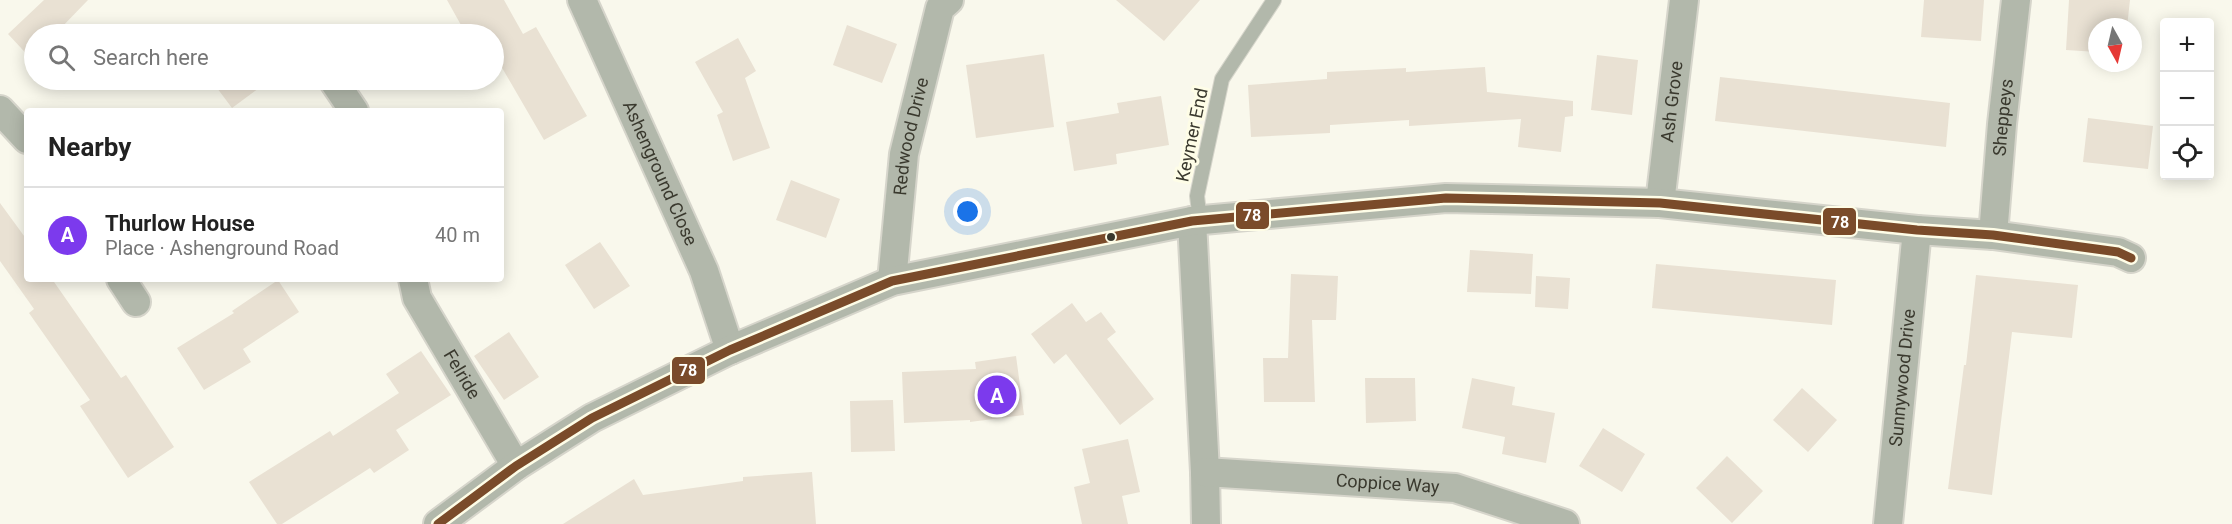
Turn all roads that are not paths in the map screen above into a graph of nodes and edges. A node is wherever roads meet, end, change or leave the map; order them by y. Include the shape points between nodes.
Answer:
1 (582, 0) edge
2 (949, 0) edge
3 (1274, 0) edge
4 (1684, 0) edge
5 (2016, 0) edge
6 (340, 90) edge
7 (352, 108) edge
8 (0, 110) edge
9 (24, 136) edge
10 (1660, 202) junction
11 (1196, 221) junction
12 (1917, 230) junction
13 (1993, 235) junction
14 (2131, 258) dead end
15 (892, 281) junction
16 (414, 282) edge
17 (730, 350) junction
18 (516, 466) junction
19 (1205, 472) junction
20 (438, 524) edge
21 (1206, 524) edge
22 (1565, 524) edge
23 (1888, 524) edge

1 - 17 street, Ashenground Close via 704,271
2 - 15 street, Redwood Drive via 940,8 904,154
3 - 11 lane, Keymer End via 1222,80 1197,196
4 - 10 street, Ash Grove
5 - 13 street, Sheppeys
6 - 7 street
8 - 9 street
10 - 11 street via 1446,198
10 - 12 street
11 - 15 street
11 - 19 street
12 - 13 street
12 - 23 street, Sunnywood Drive
13 - 14 street via 2118,252
15 - 17 street
16 - 18 street, Felride via 417,298
17 - 18 street via 592,418
18 - 20 street
19 - 21 street
19 - 22 street, Coppice Way via 1455,488

